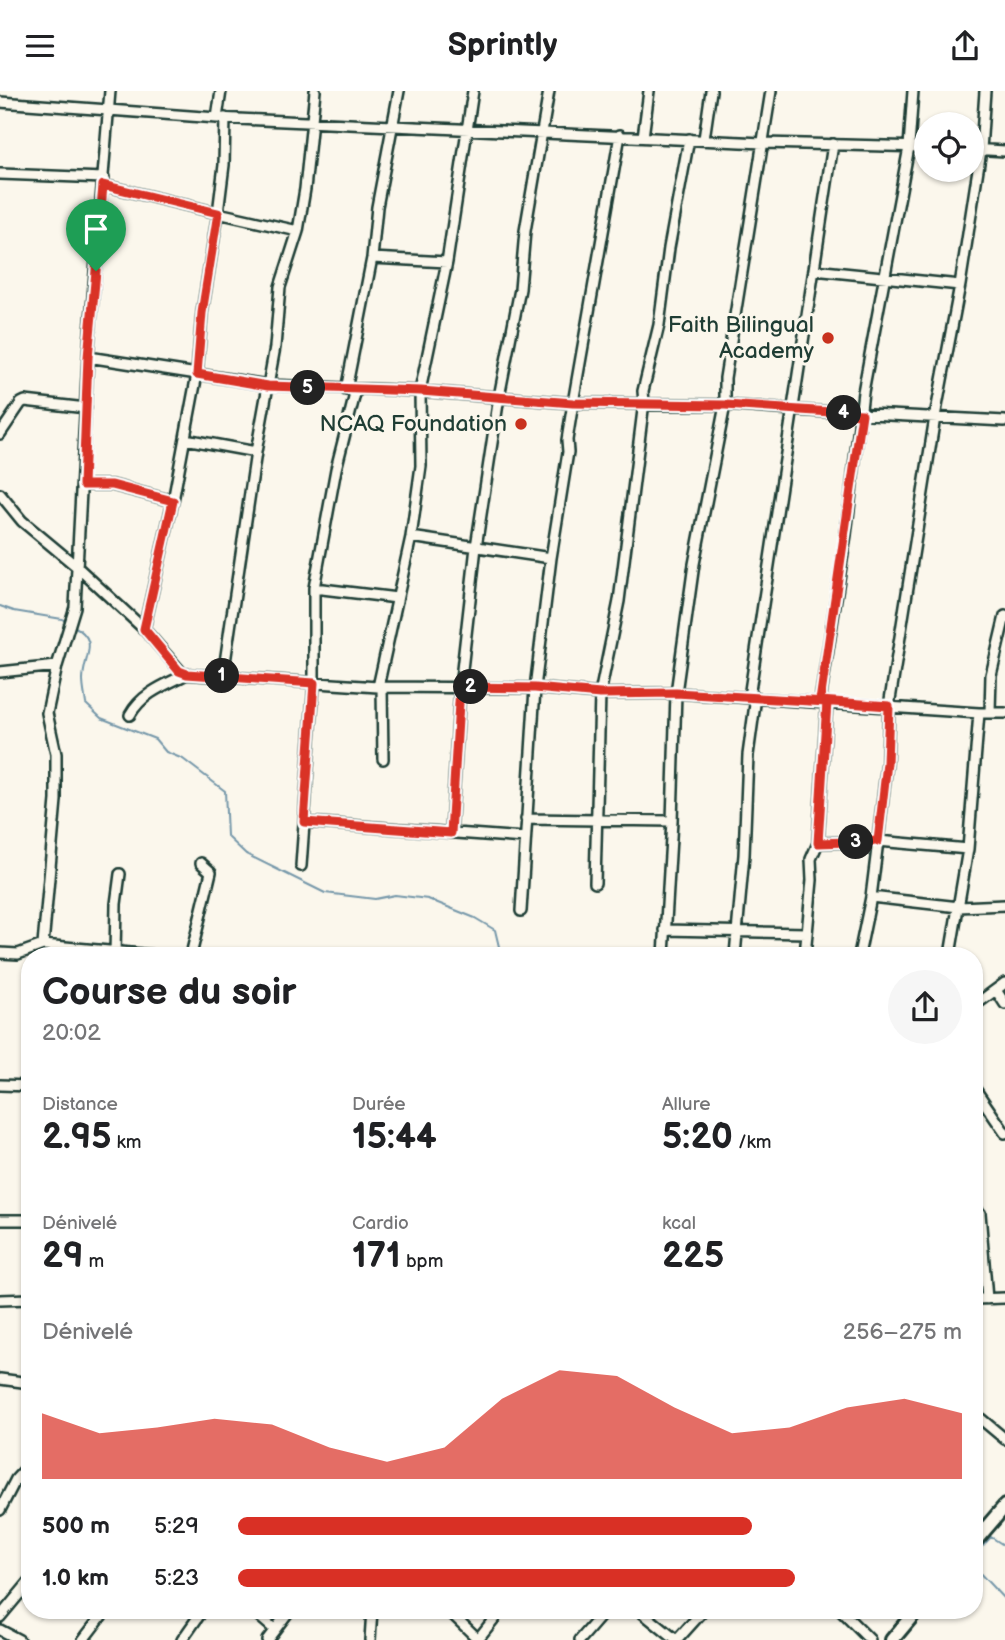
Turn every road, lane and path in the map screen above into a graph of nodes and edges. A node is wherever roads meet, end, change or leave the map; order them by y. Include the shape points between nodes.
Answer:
1 (110, 91) edge
2 (221, 91) edge
3 (315, 91) edge
4 (399, 91) edge
5 (472, 91) edge
6 (549, 91) edge
7 (649, 91) edge
8 (711, 91) edge
9 (771, 91) edge
10 (913, 91) edge
11 (985, 91) edge
12 (0, 102) edge
13 (108, 112) junction
14 (982, 112) edge
15 (221, 118) junction
16 (312, 122) junction
17 (393, 125) junction
18 (467, 128) junction
19 (541, 133) junction
20 (620, 135) junction
21 (643, 137) junction
22 (690, 139) junction
23 (704, 139) junction
24 (763, 143) junction
25 (832, 144) junction
26 (909, 146) junction
27 (914, 146) edge
28 (984, 150) edge
29 (1005, 151) edge
30 (0, 174) edge
31 (103, 181) junction
32 (972, 182) edge
33 (218, 213) junction
34 (298, 231) junction
35 (372, 258) junction
36 (447, 262) junction
37 (814, 269) junction
38 (884, 277) junction
39 (960, 285) junction
40 (88, 357) junction
41 (197, 374) junction
42 (268, 386) junction
43 (346, 390) junction
44 (356, 390) junction
45 (421, 391) junction
46 (499, 397) junction
47 (644, 402) junction
48 (573, 403) junction
49 (725, 405) junction
50 (86, 408) junction
51 (793, 410) junction
52 (862, 414) junction
53 (935, 417) junction
54 (1005, 421) edge
55 (0, 434) edge
56 (185, 439) junction
57 (256, 452) junction
58 (83, 485) junction
59 (0, 494) edge
60 (173, 501) junction
61 (411, 537) junction
62 (476, 547) junction
63 (551, 558) junction
64 (76, 566) junction
65 (314, 589) junction
66 (397, 598) junction
67 (1005, 616) edge
68 (144, 629) junction
69 (57, 666) junction
70 (0, 671) edge
71 (187, 674) junction
72 (223, 676) junction
73 (314, 683) junction
74 (380, 687) junction
75 (460, 687) junction
76 (535, 688) junction
77 (676, 693) junction
78 (600, 694) junction
79 (752, 697) junction
80 (823, 702) junction
81 (889, 706) junction
82 (990, 712) junction
83 (979, 713) junction
84 (1005, 713) edge
85 (130, 715) dead end
86 (383, 759) dead end
87 (526, 819) junction
88 (596, 821) junction
89 (672, 821) junction
90 (304, 822) junction
91 (451, 833) junction
92 (525, 838) junction
93 (878, 841) junction
94 (818, 843) junction
95 (968, 849) junction
96 (201, 863) dead end
97 (301, 866) dead end
98 (120, 874) dead end
99 (595, 883) dead end
100 (871, 897) junction
101 (1005, 905) edge
102 (959, 907) junction
103 (521, 911) dead end
104 (665, 930) junction
105 (736, 931) junction
106 (807, 933) junction
107 (43, 945) junction
108 (37, 947) edge
109 (59, 947) edge
110 (116, 947) edge
111 (193, 947) edge
112 (664, 947) edge
113 (735, 947) edge
114 (806, 947) edge
115 (861, 947) edge
116 (952, 947) edge
117 (0, 953) edge
118 (21, 953) edge
119 (1005, 983) edge
120 (996, 990) junction
121 (983, 999) edge
122 (1005, 1004) edge
123 (0, 1085) edge
124 (21, 1086) edge
125 (983, 1101) edge
126 (1005, 1133) edge
127 (0, 1220) edge
128 (21, 1220) edge
129 (983, 1256) edge
130 (1005, 1298) edge
131 (21, 1299) edge
132 (983, 1299) edge
133 (987, 1299) junction
134 (0, 1300) edge
135 (0, 1379) edge
136 (21, 1382) edge
137 (983, 1421) edge
138 (1005, 1440) edge
139 (21, 1474) edge
140 (1005, 1506) edge
141 (0, 1510) edge
142 (983, 1532) edge
143 (21, 1592) edge
144 (0, 1618) edge
145 (99, 1619) edge
146 (197, 1619) edge
147 (262, 1619) edge
148 (282, 1619) edge
149 (457, 1619) edge
150 (495, 1619) edge
151 (598, 1619) edge
152 (650, 1619) edge
153 (696, 1619) edge
154 (849, 1619) edge
155 (910, 1619) edge
156 (274, 1629) junction
157 (0, 1630) edge
158 (370, 1635) edge
159 (478, 1639) edge
160 (19, 1640) edge
161 (83, 1640) edge
162 (182, 1640) edge
163 (267, 1640) edge
164 (363, 1640) edge
165 (580, 1640) edge
166 (677, 1640) edge
167 (870, 1640) edge
168 (892, 1640) edge

1 - 13 street
2 - 15 street
3 - 16 street
4 - 17 street
5 - 18 street
6 - 19 street
7 - 21 street
8 - 23 street
9 - 24 street
10 - 26 street
11 - 14 street
12 - 13 street
13 - 15 street
13 - 31 street
15 - 16 street
15 - 33 street via 224,165
16 - 17 street
16 - 34 street
17 - 18 street
17 - 35 street
18 - 19 street
18 - 36 street
19 - 20 street
19 - 46 street via 520,289
20 - 21 street
20 - 48 street
21 - 22 street
22 - 23 street
22 - 47 street
23 - 24 street
24 - 25 street
24 - 49 street via 725,378
25 - 26 street
25 - 37 street
26 - 27 street
26 - 38 street
28 - 29 street
30 - 31 street
31 - 33 street
31 - 40 street
32 - 39 street
33 - 34 street
33 - 41 street
34 - 42 street via 279,287
35 - 36 street
35 - 43 street
36 - 45 street
37 - 38 street
37 - 51 street
38 - 39 street
38 - 52 street
39 - 53 street
40 - 41 street
40 - 50 street
41 - 42 street
41 - 56 street
42 - 43 street
42 - 57 street
43 - 44 street
44 - 45 street
44 - 65 street
45 - 46 street
45 - 61 street via 421,466
46 - 48 street
46 - 62 street
47 - 48 street
47 - 49 street
47 - 78 street via 620,601
48 - 63 street
49 - 51 street
49 - 77 street via 694,565
50 - 55 street via 25,401
50 - 58 street
51 - 52 street
51 - 79 street
52 - 53 street
52 - 80 street
53 - 54 street
53 - 81 street
56 - 57 street
56 - 60 street
57 - 72 street
58 - 60 street via 112,485
58 - 64 street
59 - 64 street via 22,521
60 - 68 street
61 - 62 street
61 - 66 street
62 - 63 street
62 - 75 street
63 - 76 street
64 - 68 street
64 - 69 street via 74,614
65 - 66 street
65 - 73 street
66 - 74 street
67 - 82 street via 991,675
68 - 71 street via 179,671
69 - 70 street
69 - 107 street via 47,713 56,754 56,800
71 - 72 street
71 - 85 street via 145,696
72 - 73 street
73 - 74 street
73 - 90 street
74 - 75 street
74 - 86 street
75 - 76 street
75 - 91 street
76 - 78 street
76 - 87 street
77 - 78 street
77 - 79 street
77 - 89 street
78 - 88 street
79 - 80 street
79 - 105 street
80 - 81 street
80 - 94 street
81 - 83 street
81 - 93 street
82 - 83 street
82 - 84 street
83 - 95 street
87 - 88 street
87 - 92 street
88 - 89 street
88 - 99 street
89 - 104 street
90 - 91 street
90 - 97 street
91 - 92 street
92 - 103 street
93 - 94 street
93 - 95 street
93 - 100 street
94 - 106 street via 811,859
95 - 102 street
96 - 111 street via 211,871
98 - 110 street
100 - 102 street
100 - 115 street
101 - 102 street
102 - 116 street
104 - 105 street
104 - 112 street
105 - 106 street
105 - 113 street
106 - 114 street
107 - 108 street
107 - 109 street
117 - 118 street
119 - 120 street
120 - 121 street
120 - 122 street
123 - 124 street
125 - 126 street
127 - 128 street
129 - 133 street
130 - 133 street
131 - 134 street
132 - 133 street
135 - 136 street
137 - 138 street
139 - 141 street
140 - 142 highway
143 - 144 street
145 - 161 street
146 - 162 street
147 - 156 street
148 - 156 street
149 - 159 street
150 - 159 street
151 - 165 street
152 - 166 street
153 - 166 street
154 - 167 street
155 - 168 highway
156 - 163 street
157 - 160 street
158 - 164 street

